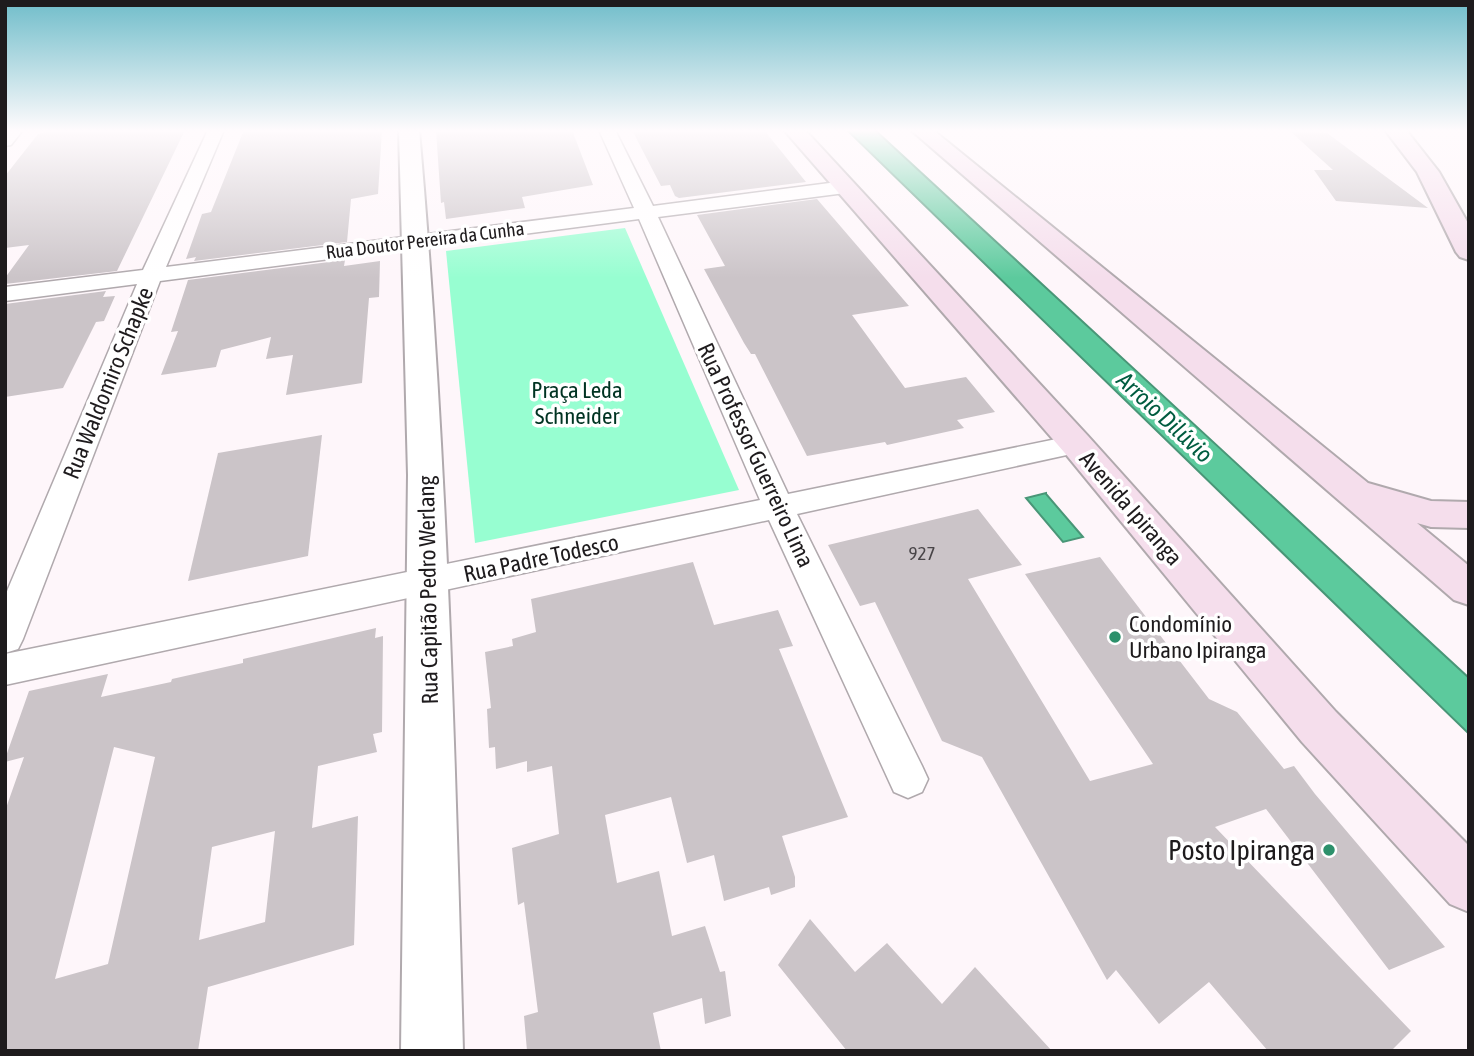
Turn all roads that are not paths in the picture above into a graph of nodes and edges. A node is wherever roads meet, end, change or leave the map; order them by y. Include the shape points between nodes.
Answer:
1 (194, 179) edge
2 (413, 179) edge
3 (630, 179) edge
4 (838, 179) edge
5 (979, 179) edge
6 (1432, 179) edge
7 (845, 187) junction
8 (646, 212) junction
9 (417, 242) junction
10 (1469, 252) edge
11 (152, 274) junction
12 (5, 294) edge
13 (1076, 443) junction
14 (1356, 492) junction
15 (778, 506) junction
16 (1469, 515) edge
17 (430, 582) junction
18 (1469, 589) edge
19 (5, 639) edge
20 (5, 670) edge
21 (908, 779) dead end
22 (1469, 885) edge
23 (432, 1051) edge

1 - 11 street, Rua Waldomiro Schapke
2 - 9 street, Rua Capitão Pedro Werlang
3 - 8 street, Rua Professor Guerreiro Lima
4 - 7 main road, Avenida Ipiranga
5 - 14 main road
6 - 10 main road
7 - 8 street, Rua Doutor Pereira da Cunha
7 - 13 main road, Avenida Ipiranga
8 - 9 street, Rua Doutor Pereira da Cunha
8 - 15 street, Rua Professor Guerreiro Lima
9 - 11 street, Rua Doutor Pereira da Cunha
9 - 17 street, Rua Capitão Pedro Werlang
11 - 12 street, Rua Doutor Pereira da Cunha
11 - 19 street, Rua Waldomiro Schapke
13 - 15 street, Rua Padre Todesco
13 - 22 main road, Avenida Ipiranga via 1319,727
14 - 16 main road via 1431,514
14 - 18 main road
15 - 17 street, Rua Padre Todesco
15 - 21 street, Rua Professor Guerreiro Lima
17 - 20 street, Rua Padre Todesco
17 - 23 street, Rua Capitão Pedro Werlang

